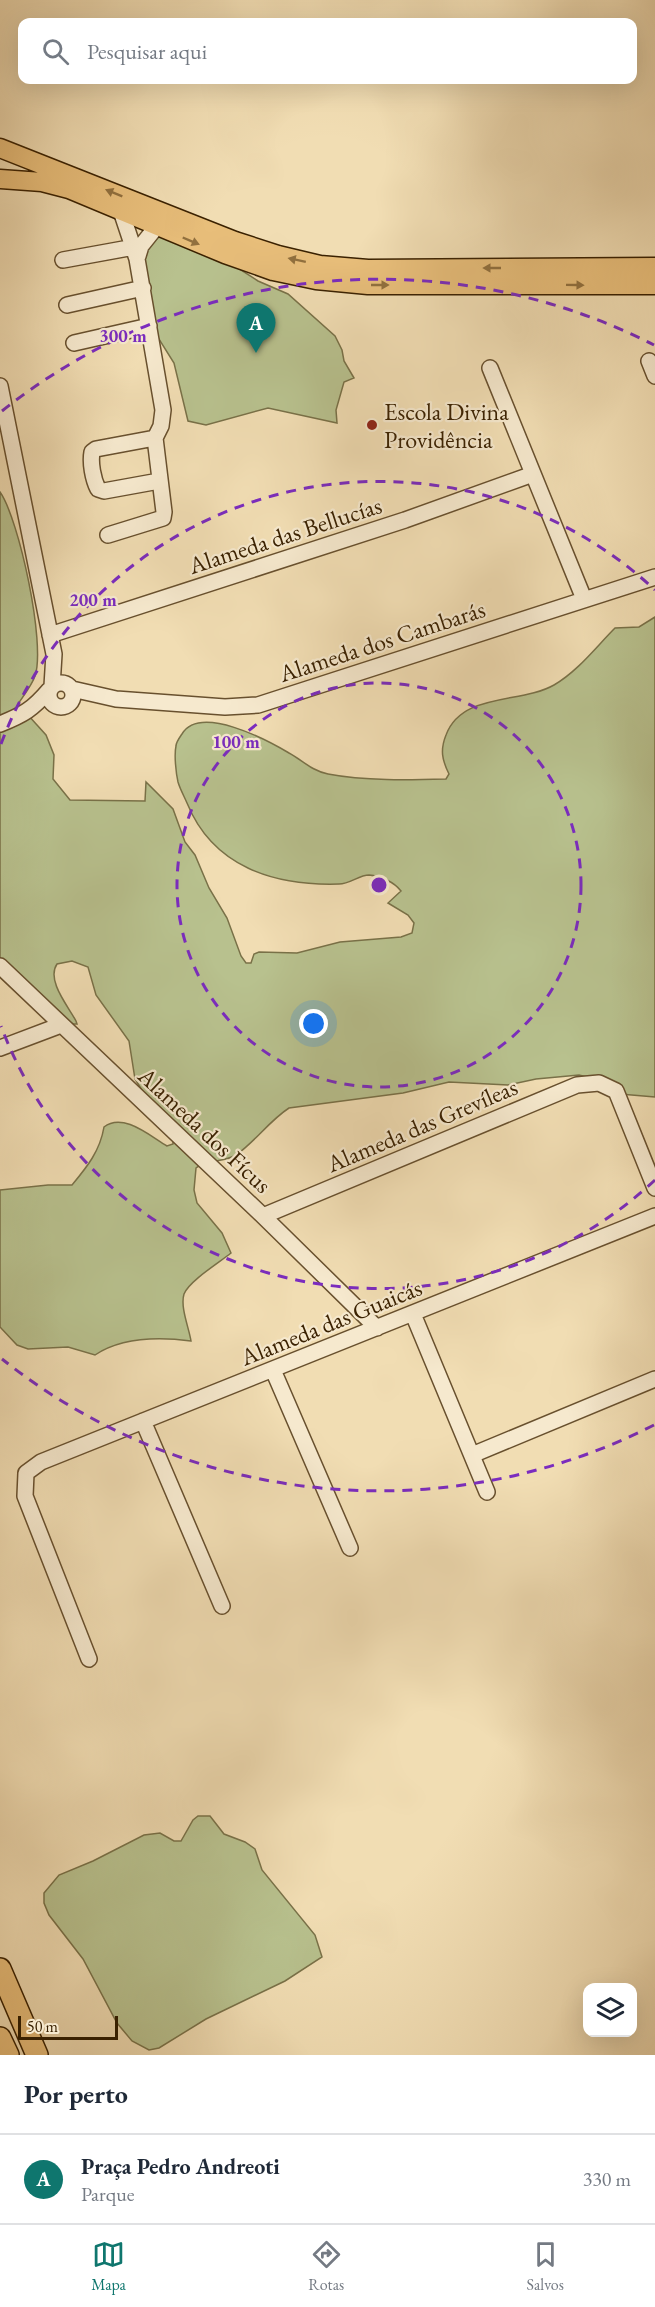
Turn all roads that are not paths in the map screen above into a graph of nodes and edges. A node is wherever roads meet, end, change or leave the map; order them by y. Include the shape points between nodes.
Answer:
1 (0, 148) edge
2 (0, 154) edge
3 (40, 164) junction
4 (9, 179) edge
5 (121, 211) junction
6 (157, 226) junction
7 (136, 251) junction
8 (63, 260) dead end
9 (655, 267) edge
10 (655, 285) edge
11 (143, 288) junction
12 (68, 305) dead end
13 (149, 326) junction
14 (74, 343) dead end
15 (649, 361) dead end
16 (490, 368) dead end
17 (655, 376) edge
18 (0, 386) edge
19 (155, 438) junction
20 (533, 474) junction
21 (159, 481) junction
22 (108, 534) dead end
23 (655, 576) edge
24 (584, 598) junction
25 (50, 635) junction
26 (54, 654) junction
27 (70, 687) junction
28 (51, 688) junction
29 (117, 699) junction
30 (62, 706) junction
31 (24, 714) junction
32 (0, 724) edge
33 (0, 966) edge
34 (61, 1025) junction
35 (0, 1048) edge
36 (655, 1188) edge
37 (263, 1215) junction
38 (655, 1216) edge
39 (413, 1314) junction
40 (377, 1328) junction
41 (273, 1370) junction
42 (655, 1379) edge
43 (143, 1422) junction
44 (472, 1455) junction
45 (488, 1492) dead end
46 (350, 1548) dead end
47 (222, 1605) dead end
48 (89, 1659) dead end
49 (0, 1969) edge
50 (0, 2038) edge
51 (8, 2055) edge
52 (37, 2055) edge

1 - 3 main road
2 - 3 main road
9 -> 3 main road via 320,265 235,242
4 - 5 main road via 69,189
5 - 6 main road
5 - 7 street
6 - 7 street
6 -> 10 main road via 263,268 316,280 368,285
7 - 8 street
7 - 11 street
11 - 12 street
11 - 13 street
13 - 14 street
13 - 19 street via 164,410
15 - 17 street
16 - 20 street
18 - 25 street
19 - 21 street
19 - 21 street via 96,449 91,458 98,489
20 - 24 street
20 - 25 street, Alameda das Bellucías
21 - 22 street via 163,518
23 - 24 street, Alameda dos Cambarás
24 - 29 street, Alameda dos Cambarás via 258,705 225,707
25 - 26 street
26 - 27 street
26 - 28 street
27 - 28 street via 61,682
27 - 29 street, Alameda dos Cambarás
27 - 30 street via 73,698
28 - 30 street via 50,700
28 - 31 street, Alameda dos Cambarás
29 - 30 street, Alameda dos Cambarás
30 - 31 street, Alameda dos Cambarás
31 - 32 street, Alameda dos Cambarás
33 - 34 street, Alameda dos Fícus
34 - 35 street
34 - 37 street, Alameda dos Fícus
36 - 37 street, Alameda das Grevíleas via 616,1091 599,1083 577,1085
37 - 40 street, Alameda dos Fícus
38 - 39 street, Alameda das Guaicás
39 - 40 street, Alameda das Guaicás
39 - 44 street
40 - 41 street, Alameda das Guaicás
41 - 43 street, Alameda das Guaicás
41 - 46 street
42 - 44 street
43 - 47 street
43 - 48 street, Alameda das Guaicás via 41,1462 26,1473 25,1496
44 - 45 street
49 - 52 highway
50 - 51 highway

